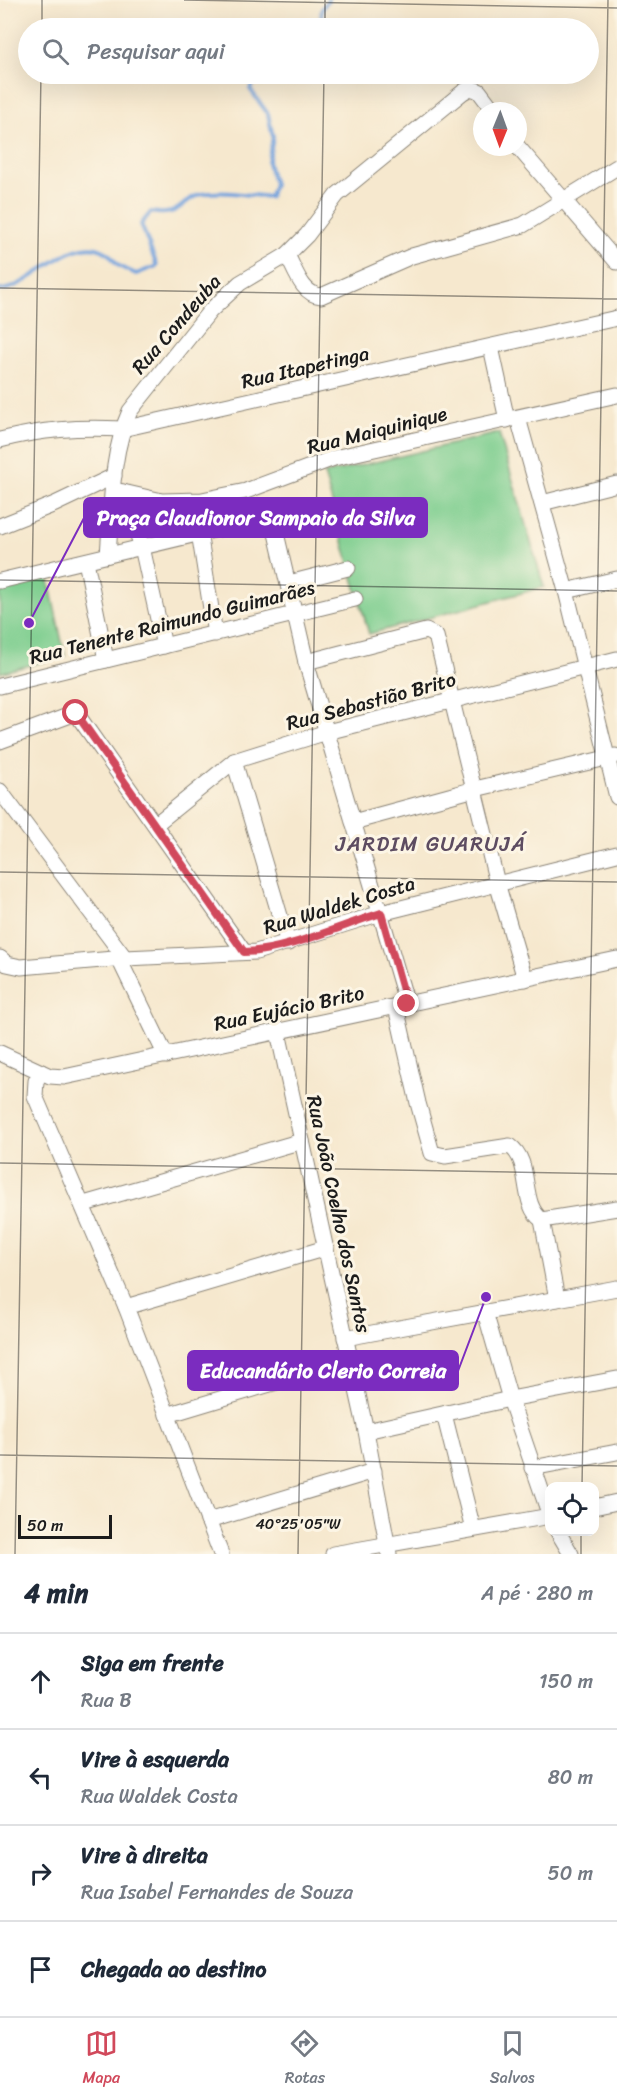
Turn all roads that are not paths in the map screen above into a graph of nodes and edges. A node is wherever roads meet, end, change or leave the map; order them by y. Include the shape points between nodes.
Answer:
1 (487, 102) edge
2 (526, 156) edge
3 (617, 167) edge
4 (563, 200) junction
5 (287, 255) junction
6 (617, 262) edge
7 (617, 318) edge
8 (491, 347) junction
9 (617, 395) edge
10 (513, 419) junction
11 (122, 429) junction
12 (0, 440) edge
13 (617, 484) edge
14 (117, 486) junction
15 (542, 503) junction
16 (0, 526) edge
17 (198, 532) junction
18 (142, 547) junction
19 (108, 555) junction
20 (86, 561) junction
21 (348, 568) dead end
22 (617, 579) edge
23 (0, 581) edge
24 (289, 584) junction
25 (566, 591) junction
26 (355, 599) dead end
27 (293, 615) junction
28 (215, 634) junction
29 (164, 646) junction
30 (617, 659) edge
31 (106, 660) junction
32 (306, 662) junction
33 (585, 666) junction
34 (0, 686) edge
35 (454, 700) junction
36 (327, 732) junction
37 (0, 741) edge
38 (612, 757) edge
39 (234, 761) junction
40 (475, 789) junction
41 (0, 790) edge
42 (617, 797) edge
43 (353, 822) junction
44 (156, 824) junction
45 (617, 854) edge
46 (497, 883) junction
47 (381, 913) junction
48 (288, 943) junction
49 (244, 952) junction
50 (0, 958) edge
51 (122, 959) junction
52 (617, 959) edge
53 (525, 979) junction
54 (402, 1006) junction
55 (278, 1032) junction
56 (0, 1053) edge
57 (166, 1056) junction
58 (41, 1072) junction
59 (302, 1141) junction
60 (84, 1204) junction
61 (617, 1208) edge
62 (542, 1220) junction
63 (326, 1248) junction
64 (617, 1287) edge
65 (557, 1299) junction
66 (126, 1307) junction
67 (485, 1312) junction
68 (345, 1338) junction
69 (350, 1360) junction
70 (617, 1379) edge
71 (510, 1399) junction
72 (444, 1414) junction
73 (167, 1415) junction
74 (366, 1431) junction
75 (617, 1452) edge
76 (532, 1468) junction
77 (374, 1471) junction
78 (617, 1502) edge
79 (545, 1505) edge
80 (599, 1506) edge
81 (545, 1517) edge
82 (208, 1521) junction
83 (473, 1529) junction
84 (560, 1536) edge
85 (388, 1550) edge
86 (221, 1554) edge
87 (333, 1554) edge
88 (571, 1554) edge

1 - 5 street, Rua Condeuba via 479,91 470,88 464,92 336,195
2 - 4 street
3 - 4 street
4 - 5 street via 523,225 412,256 321,296 305,288
4 - 6 street
5 - 11 street, Rua Condeuba via 240,283 210,311 130,411
7 - 8 street, Rua Itapetinga
8 - 10 street
8 - 11 street, Rua Itapetinga
9 - 10 street, Rua Maiquinique
10 - 14 street, Rua Maiquinique via 334,458 246,491 202,500 162,501
10 - 15 street
11 - 12 street, Rua Itapetinga via 70,427
11 - 14 street, Rua Condeuba
13 - 15 street
14 - 16 street via 55,504
14 - 18 street
14 - 19 street, Rua Condeuba
15 - 25 street
17 - 18 street
17 - 24 street via 272,516
17 - 28 street
18 - 19 street
18 - 29 street
19 - 20 street
20 - 23 street
20 - 31 street
21 - 24 street
22 - 25 street
24 - 27 street
25 - 33 street
26 - 27 street, Rua Tenente Raimundo Guimarães
27 - 28 street, Rua Tenente Raimundo Guimarães
27 - 32 street
28 - 29 street, Rua Tenente Raimundo Guimarães
29 - 31 street, Rua Tenente Raimundo Guimarães
30 - 33 street, Rua Sebastião Brito
31 - 34 street, Rua Tenente Raimundo Guimarães
32 - 35 street via 429,632 436,636
32 - 36 street
33 - 35 street, Rua Sebastião Brito
33 - 38 street
35 - 36 street, Rua Sebastião Brito
35 - 40 street
36 - 39 street, Rua Sebastião Brito
36 - 43 street
37 - 44 street via 76,713
38 - 40 street
38 - 42 street
39 - 44 street, Rua Sebastião Brito
39 - 48 street
40 - 43 street
40 - 46 street
41 - 51 street
43 - 47 street
44 - 49 street
45 - 46 street, Rua Waldek Costa
46 - 47 street, Rua Waldek Costa
46 - 53 street
47 - 48 street, Rua Waldek Costa
47 - 54 street
48 - 49 street, Rua Waldek Costa
49 - 51 street, Rua Waldek Costa
50 - 51 street, Rua Waldek Costa via 21,968
51 - 57 street
52 - 53 street, Rua Eujácio Brito
53 - 54 street, Rua Eujácio Brito
54 - 55 street, Rua Eujácio Brito
54 - 62 street via 418,1104 432,1153 444,1156 510,1146 518,1155 533,1211
55 - 57 street, Rua Eujácio Brito
55 - 59 street, Rua João Coelho dos Santos
56 - 58 street, Rua Eujácio Brito
57 - 58 street, Rua Eujácio Brito via 64,1077
58 - 60 street via 35,1096
59 - 60 street
59 - 63 street, Rua João Coelho dos Santos
60 - 66 street
61 - 62 street
62 - 65 street
63 - 66 street
63 - 68 street, Rua João Coelho dos Santos
64 - 65 street
65 - 67 street
66 - 73 street
67 - 68 street
67 - 71 street
68 - 69 street, Rua João Coelho dos Santos
69 - 73 street
69 - 74 street, Rua João Coelho dos Santos
70 - 71 street
71 - 72 street
71 - 76 street
72 - 74 street
72 - 83 street
73 - 82 street
74 - 77 street, Rua João Coelho dos Santos
75 - 76 street
76 - 79 street
77 - 82 street
77 - 85 street, Rua João Coelho dos Santos
78 - 80 street
81 - 83 street
82 - 86 street
83 - 85 street
84 - 88 street
85 - 87 street

